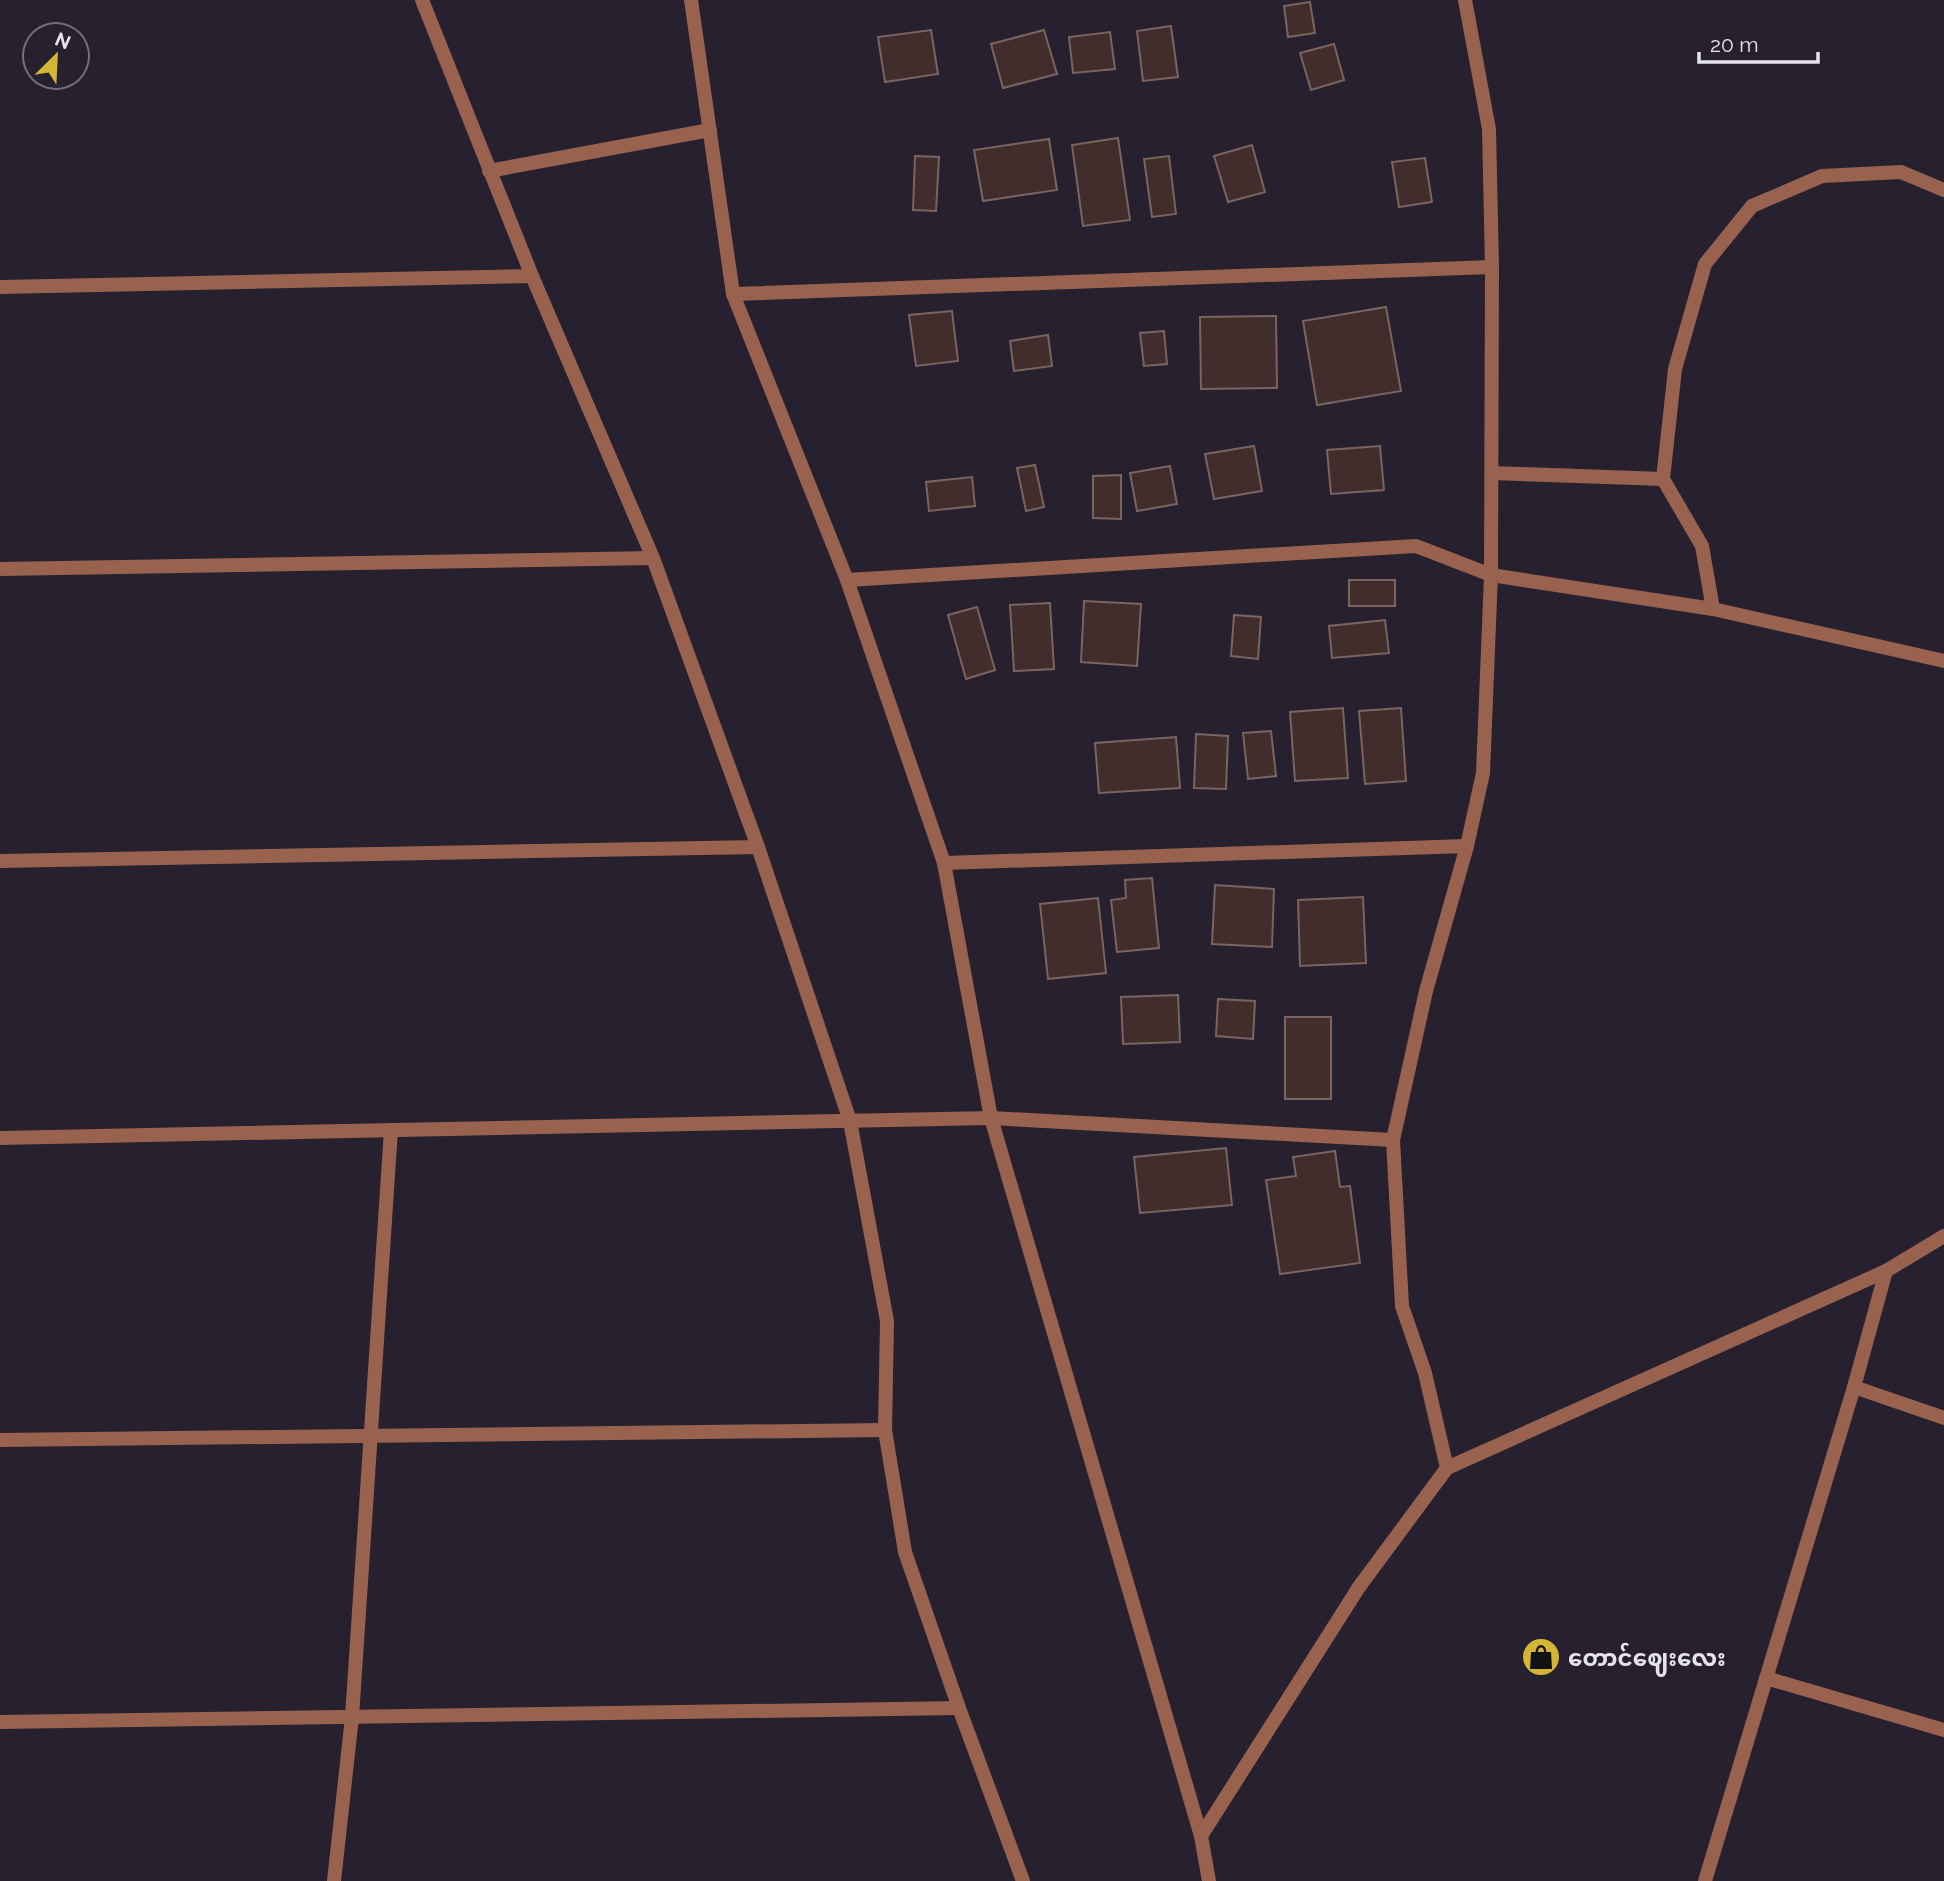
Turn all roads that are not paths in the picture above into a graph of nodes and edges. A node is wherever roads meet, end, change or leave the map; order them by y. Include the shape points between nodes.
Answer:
1 (422, 0) edge
2 (691, 0) edge
3 (1465, 0) edge
4 (710, 130) junction
5 (489, 171) junction
6 (1944, 190) edge
7 (1492, 267) junction
8 (531, 276) junction
9 (0, 287) edge
10 (733, 294) junction
11 (1492, 473) junction
12 (1663, 479) junction
13 (653, 558) junction
14 (0, 569) edge
15 (1491, 575) junction
16 (847, 580) junction
17 (1713, 609) junction
18 (1944, 661) edge
19 (1467, 846) junction
20 (758, 847) junction
21 (0, 861) edge
22 (944, 863) junction
23 (991, 1118) junction
24 (850, 1121) junction
25 (391, 1130) junction
26 (0, 1139) edge
27 (1393, 1140) junction
28 (1944, 1236) edge
29 (1886, 1271) junction
30 (1854, 1387) junction
31 (1944, 1418) edge
32 (885, 1430) junction
33 (369, 1436) junction
34 (0, 1440) edge
35 (1447, 1468) junction
36 (1766, 1678) junction
37 (959, 1708) junction
38 (352, 1717) junction
39 (0, 1722) edge
40 (1944, 1730) edge
41 (1201, 1836) junction
42 (334, 1881) edge
43 (1023, 1881) edge
44 (1209, 1881) edge
45 (1705, 1881) edge

1 - 5 street
2 - 4 street
3 - 7 street via 1489,129
4 - 5 street
4 - 10 street
5 - 8 street
6 - 12 street via 1901,172 1822,176 1752,206 1704,264 1675,369
7 - 10 street
7 - 11 street
8 - 9 street
8 - 13 street
10 - 16 street
11 - 12 street
11 - 15 street
12 - 17 street via 1702,546
13 - 14 street
13 - 20 street
15 - 16 street via 1416,546
15 - 17 street
15 - 19 street via 1483,772
16 - 22 street
17 - 18 street
19 - 22 street
19 - 27 street via 1426,991
20 - 21 street
20 - 24 street
22 - 23 street
23 - 24 street
23 - 27 street
23 - 41 street
24 - 25 street
24 - 32 street via 887,1321
25 - 26 street
25 - 33 street
27 - 35 street via 1402,1306 1425,1373
28 - 29 street
29 - 30 street
29 - 35 street
30 - 31 street
30 - 36 street
32 - 33 street
32 - 37 street via 905,1552
33 - 34 street
33 - 38 street
35 - 41 street via 1359,1587
36 - 40 street
36 - 45 street
37 - 38 street
37 - 43 street
38 - 39 street
38 - 42 street
41 - 44 street

